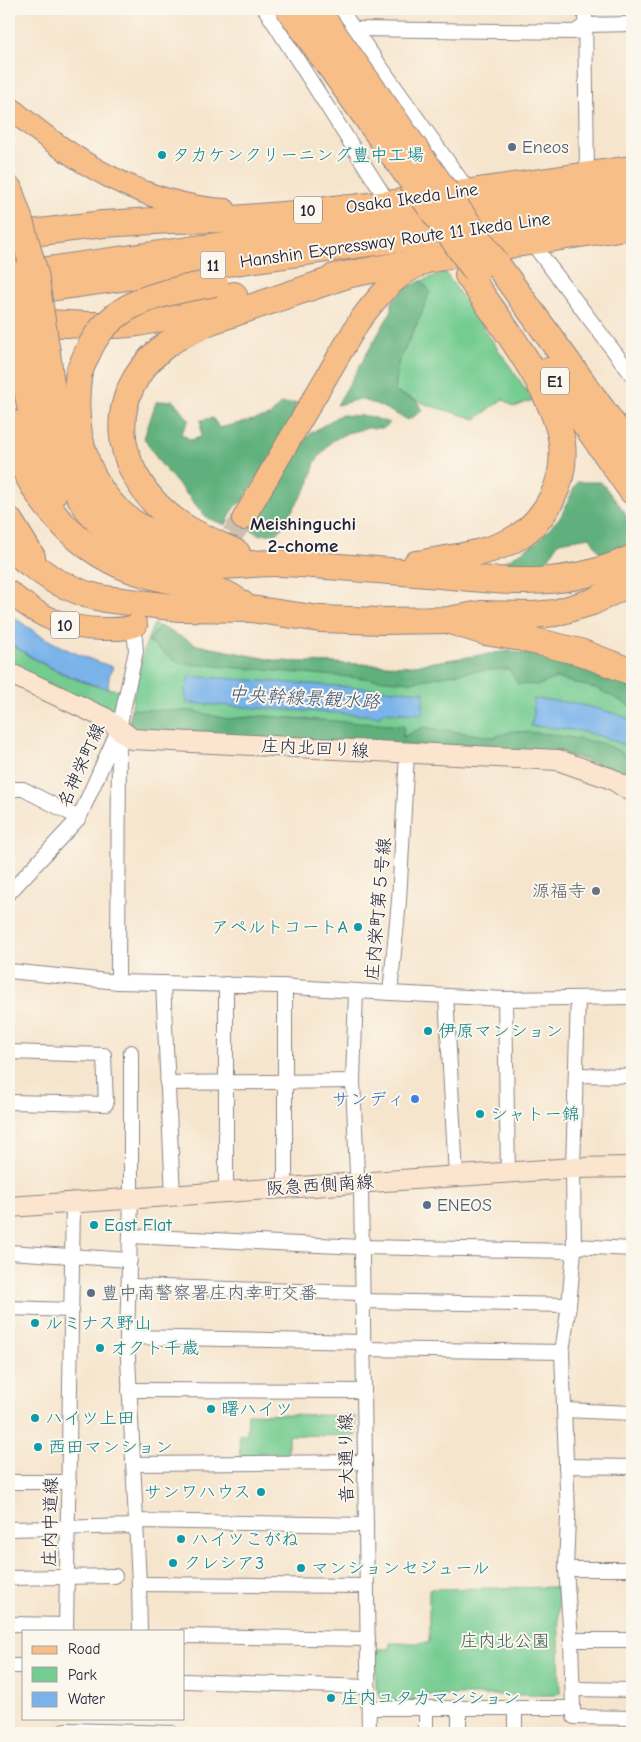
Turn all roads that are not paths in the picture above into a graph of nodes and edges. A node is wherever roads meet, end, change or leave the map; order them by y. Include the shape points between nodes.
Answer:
1 (265, 9) edge
2 (288, 9) edge
3 (316, 9) edge
4 (340, 9) edge
5 (585, 9) edge
6 (585, 24) junction
7 (632, 24) edge
8 (355, 29) junction
9 (9, 107) edge
10 (632, 167) edge
11 (587, 174) junction
12 (632, 187) edge
13 (9, 189) edge
14 (468, 190) junction
15 (388, 202) junction
16 (632, 206) edge
17 (342, 208) junction
18 (14, 228) edge
19 (632, 228) edge
20 (282, 236) junction
21 (418, 236) junction
22 (532, 243) junction
23 (448, 256) junction
24 (9, 263) edge
25 (480, 270) junction
26 (9, 274) edge
27 (350, 274) junction
28 (9, 294) edge
29 (9, 320) edge
30 (34, 354) junction
31 (570, 365) junction
32 (632, 375) edge
33 (9, 422) edge
34 (632, 444) edge
35 (632, 451) edge
36 (632, 491) edge
37 (243, 519) tunnel mouth
38 (9, 520) edge
39 (9, 544) edge
40 (237, 554) junction
41 (632, 558) edge
42 (278, 563) junction
43 (126, 568) junction
44 (380, 570) junction
45 (55, 580) junction
46 (632, 582) edge
47 (9, 592) edge
48 (251, 609) junction
49 (448, 620) junction
50 (133, 626) joint
51 (632, 672) edge
52 (9, 673) edge
53 (119, 728) junction
54 (407, 753) junction
55 (9, 789) edge
56 (632, 792) edge
57 (80, 818) junction
58 (9, 893) edge
59 (9, 971) edge
60 (118, 982) junction
61 (163, 983) junction
62 (226, 984) junction
63 (285, 986) junction
64 (356, 991) junction
65 (390, 993) junction
66 (446, 996) junction
67 (632, 997) edge
68 (578, 998) junction
69 (505, 999) junction
70 (9, 1052) edge
71 (131, 1052) dead end
72 (576, 1075) junction
73 (632, 1076) edge
74 (353, 1081) junction
75 (168, 1083) junction
76 (284, 1083) junction
77 (226, 1084) junction
78 (9, 1102) edge
79 (632, 1167) edge
80 (573, 1168) junction
81 (508, 1172) junction
82 (456, 1175) junction
83 (359, 1182) junction
84 (285, 1187) junction
85 (226, 1192) junction
86 (173, 1196) junction
87 (131, 1199) junction
88 (74, 1203) junction
89 (9, 1207) edge
90 (130, 1236) junction
91 (361, 1247) junction
92 (574, 1248) junction
93 (632, 1249) edge
94 (9, 1252) edge
95 (73, 1257) junction
96 (130, 1260) junction
97 (129, 1286) junction
98 (362, 1297) junction
99 (569, 1305) junction
100 (9, 1308) edge
101 (72, 1310) junction
102 (127, 1337) junction
103 (363, 1346) junction
104 (562, 1352) junction
105 (129, 1390) junction
106 (364, 1391) junction
107 (564, 1410) junction
108 (632, 1413) edge
109 (365, 1462) junction
110 (133, 1464) junction
111 (566, 1466) junction
112 (632, 1467) edge
113 (9, 1482) edge
114 (69, 1482) junction
115 (136, 1524) junction
116 (366, 1525) junction
117 (68, 1527) junction
118 (9, 1529) edge
119 (566, 1569) junction
120 (632, 1569) edge
121 (115, 1576) dead end
122 (67, 1577) junction
123 (9, 1578) edge
124 (139, 1584) junction
125 (367, 1586) junction
126 (9, 1624) edge
127 (66, 1628) edge
128 (140, 1630) edge
129 (185, 1636) edge
130 (368, 1639) junction
131 (571, 1640) junction
132 (632, 1640) edge
133 (9, 1666) edge
134 (22, 1666) edge
135 (185, 1681) edge
136 (368, 1686) junction
137 (572, 1689) junction
138 (632, 1690) edge
139 (459, 1707) junction
140 (368, 1708) junction
141 (426, 1708) junction
142 (515, 1708) junction
143 (572, 1708) junction
144 (632, 1718) edge
145 (65, 1727) edge
146 (139, 1733) edge
147 (172, 1733) edge
148 (369, 1733) edge
149 (426, 1733) edge
150 (460, 1733) edge
151 (515, 1733) edge

1 - 15 street
2 - 25 highway, E1, bridge
3 - 25 highway, E1, bridge
4 - 8 street
5 - 6 street
6 - 7 street
6 - 8 street via 575,32
6 - 11 street
8 - 14 street
9 - 17 main road, Osaka Ikeda Line / 10 via 85,164 123,184 163,199 201,208 244,211
10 - 11 main road, Osaka Ikeda Line / 10
11 - 14 main road, Osaka Ikeda Line / 10
12 - 20 highway, Hanshin Expressway Route 11 Ikeda Line / 11
13 - 18 highway
14 - 15 main road, Osaka Ikeda Line / 10
15 - 17 main road, Osaka Ikeda Line / 10
16 - 21 highway, Hanshin Expressway Route 11 Ikeda Line / 11
17 - 18 highway via 249,218
18 - 30 highway, bridge via 35,274
19 - 22 main road
20 - 24 highway
20 - 26 highway, Hanshin Expressway Route 11 Ikeda Line / 11
21 - 28 highway, Hanshin Expressway Route 11 Ikeda Line / 11
21 - 40 highway, bridge via 162,294 116,315 94,340 79,372 76,409 81,446 104,495 131,522 148,531 164,538
22 - 23 main road
22 - 32 street
23 - 27 highway
23 - 37 main road via 403,275 370,306
25 - 31 highway, E1
25 - 36 highway, E1
25 - 44 highway via 554,413 562,443 557,489 536,522 504,544 469,554
26 - 30 highway, bridge
27 - 29 highway via 240,294 139,323 92,325
27 - 40 highway via 191,330 150,359 126,398 121,426 123,441 140,484 158,506 180,524
30 - 42 highway via 79,496 114,535 132,546 180,563 216,567
30 - 43 highway via 37,442 54,496 82,538
31 - 34 highway
31 - 35 highway, E1
33 - 43 highway via 26,472 51,511 92,551
38 - 45 highway via 30,554
39 - 45 highway via 26,561
40 - 42 highway
41 - 44 highway via 600,572 537,582
42 - 44 highway
43 - 48 highway via 226,594
45 - 48 highway via 85,594 126,602 180,608
46 - 49 highway via 592,602 555,613 481,614
47 - 50 main road, 10 via 27,607 62,624 100,629
48 - 49 highway via 320,619
49 - 51 highway via 486,632 580,652
50 - 53 street, 名神栄町線 via 136,651
52 - 53 street, 庄内北回り線 via 105,718
53 - 54 street, 庄内北回り線 via 132,739
53 - 57 street, 名神栄町線
53 - 60 street
54 - 56 street, 庄内北回り線 via 558,760 612,779
54 - 65 street, 庄内栄町第５号線
55 - 57 street via 23,789
57 - 58 street, 名神栄町線
59 - 60 street
60 - 61 street
61 - 62 street
61 - 75 street
62 - 63 street
62 - 77 street
63 - 64 street
63 - 76 street
64 - 65 street, 庄内栄町第５号線
64 - 74 street, 庄内栄町第５号線
65 - 66 street
66 - 69 street
66 - 82 street
67 - 68 street
68 - 69 street
68 - 72 street
69 - 81 street
70 - 78 street via 104,1055 106,1104
71 - 87 street
72 - 73 street
72 - 80 street
74 - 76 street
74 - 83 street, 庄内栄町第５号線
75 - 77 street
75 - 86 street
76 - 77 street
76 - 84 street
77 - 85 street
79 - 80 street, 阪急西側南線
80 - 81 street, 阪急西側南線
80 - 92 street
81 - 82 street, 阪急西側南線
82 - 83 street, 阪急西側南線
83 - 84 street, 阪急西側南線
83 - 91 street, 音大通り線
84 - 85 street, 阪急西側南線
85 - 86 street, 阪急西側南線
86 - 87 street, 阪急西側南線
87 - 88 street, 阪急西側南線
87 - 90 street
88 - 89 street, 阪急西側南線
88 - 95 street, 庄内中道線
90 - 91 street
90 - 96 street
91 - 92 street
91 - 98 street, 音大通り線
92 - 93 street
92 - 99 street
94 - 95 street
95 - 96 street
95 - 101 street, 庄内中道線
96 - 97 street
97 - 98 street
97 - 102 street
98 - 99 street
98 - 103 street, 音大通り線
99 - 104 street
100 - 101 street
101 - 114 street, 庄内中道線
102 - 103 street
102 - 105 street
103 - 104 street
103 - 106 street, 音大通り線
104 - 107 street
105 - 106 street
105 - 110 street
106 - 109 street, 音大通り線
107 - 108 street
107 - 111 street
109 - 110 street
109 - 116 street, 音大通り線
110 - 115 street
111 - 112 street
111 - 119 street
113 - 114 street
114 - 117 street, 庄内中道線
115 - 116 street
115 - 117 street
115 - 124 street
116 - 125 street, 音大通り線
117 - 118 street
117 - 122 street, 庄内中道線
119 - 120 street
119 - 131 street
121 - 122 street
122 - 123 street
122 - 127 street, 庄内中道線
124 - 125 street
124 - 128 street
125 - 130 street, 音大通り線
126 - 127 street
129 - 130 street
130 - 136 street, 音大通り線
131 - 132 street
131 - 137 street
133 - 134 street
135 - 136 street
136 - 140 street, 音大通り線
137 - 138 street
137 - 143 street
139 - 141 street
139 - 142 street
139 - 150 street
140 - 141 street
140 - 148 street, 音大通り線
141 - 149 street
142 - 143 street
142 - 151 street
143 - 144 street via 574,1717
145 - 146 street
146 - 147 street

